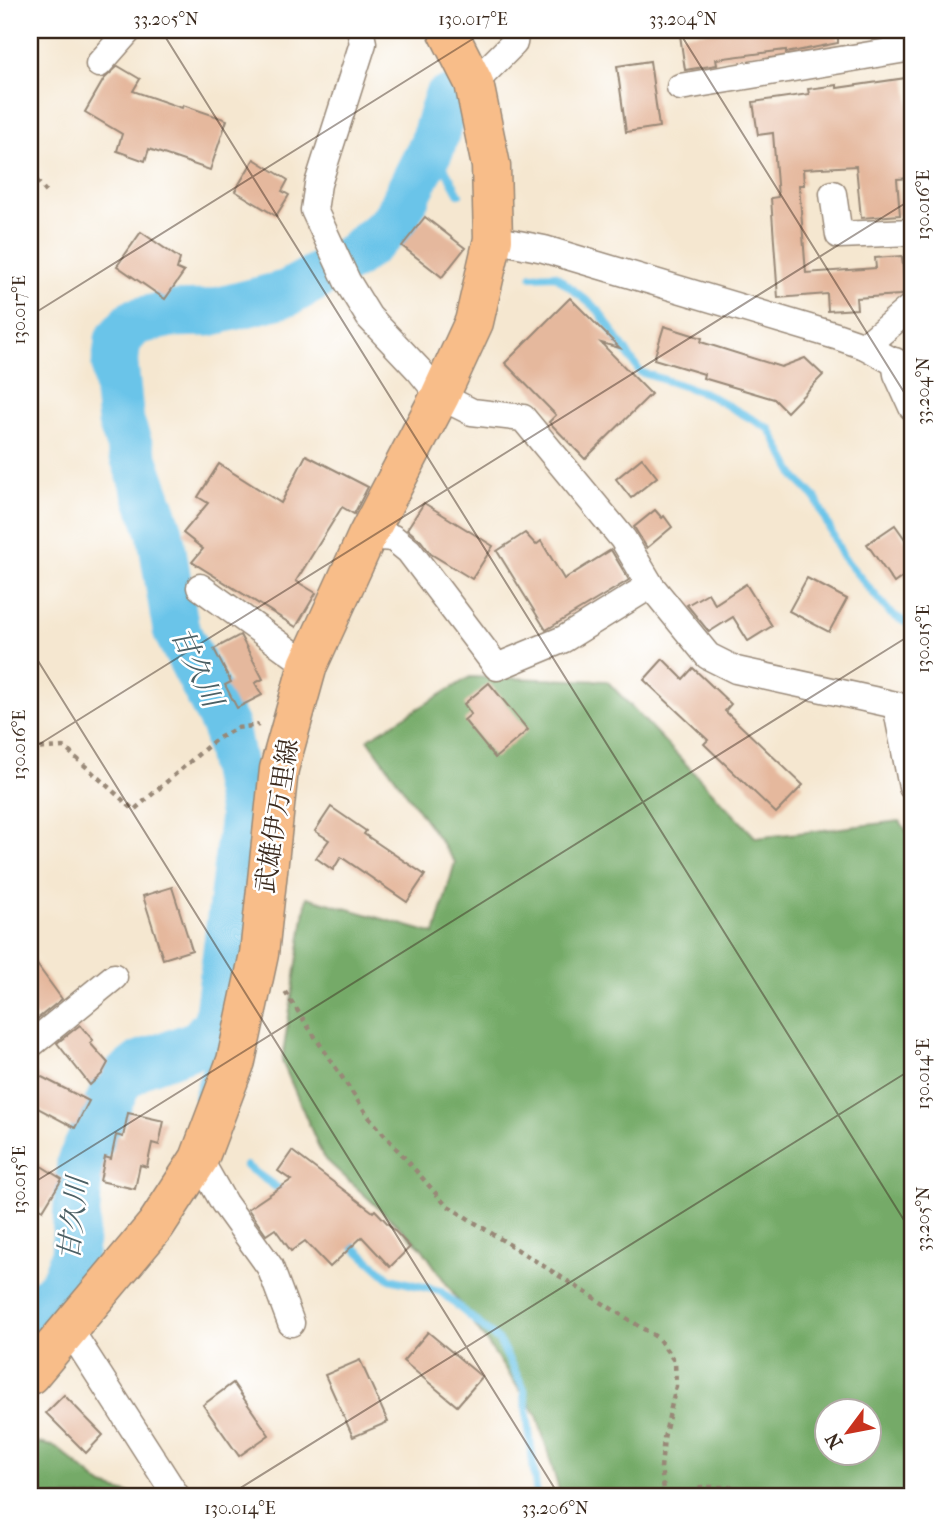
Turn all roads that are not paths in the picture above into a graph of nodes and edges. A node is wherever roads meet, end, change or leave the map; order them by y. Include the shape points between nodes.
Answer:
1 (129, 30) edge
2 (360, 30) edge
3 (447, 30) edge
4 (516, 30) edge
5 (912, 48) edge
6 (99, 64) dead end
7 (474, 83) junction
8 (680, 87) dead end
9 (833, 194) dead end
10 (912, 232) edge
11 (493, 239) junction
12 (912, 306) edge
13 (865, 346) junction
14 (904, 366) edge
15 (440, 396) junction
16 (912, 407) edge
17 (367, 536) junction
18 (200, 587) dead end
19 (643, 590) dead end
20 (308, 665) junction
21 (912, 787) edge
22 (114, 977) dead end
23 (30, 1045) edge
24 (199, 1159) junction
25 (291, 1323) dead end
26 (70, 1330) junction
27 (30, 1376) edge
28 (177, 1497) edge

1 - 6 street
2 - 15 street via 363,43 314,210 369,317
3 - 7 main road, 武雄伊万里線
4 - 7 street via 514,43
5 - 8 street
7 - 11 main road, 武雄伊万里線 via 491,166
9 - 10 street via 839,235
11 - 13 street via 544,249
11 - 15 main road, 武雄伊万里線 via 474,322
12 - 13 street
13 - 14 street
14 - 16 street via 897,374
15 - 17 main road, 武雄伊万里線
15 - 21 street via 472,412 523,418 623,539 651,586 708,656 736,670 896,705
17 - 19 street via 393,538 409,551 497,667 564,639
17 - 20 main road, 武雄伊万里線
18 - 20 street
20 - 24 main road, 武雄伊万里線 via 279,769 259,954 236,1061
22 - 23 street
24 - 25 street via 223,1203 270,1267
24 - 26 main road, 武雄伊万里線 via 156,1226
26 - 27 main road, 武雄伊万里線
26 - 28 street

